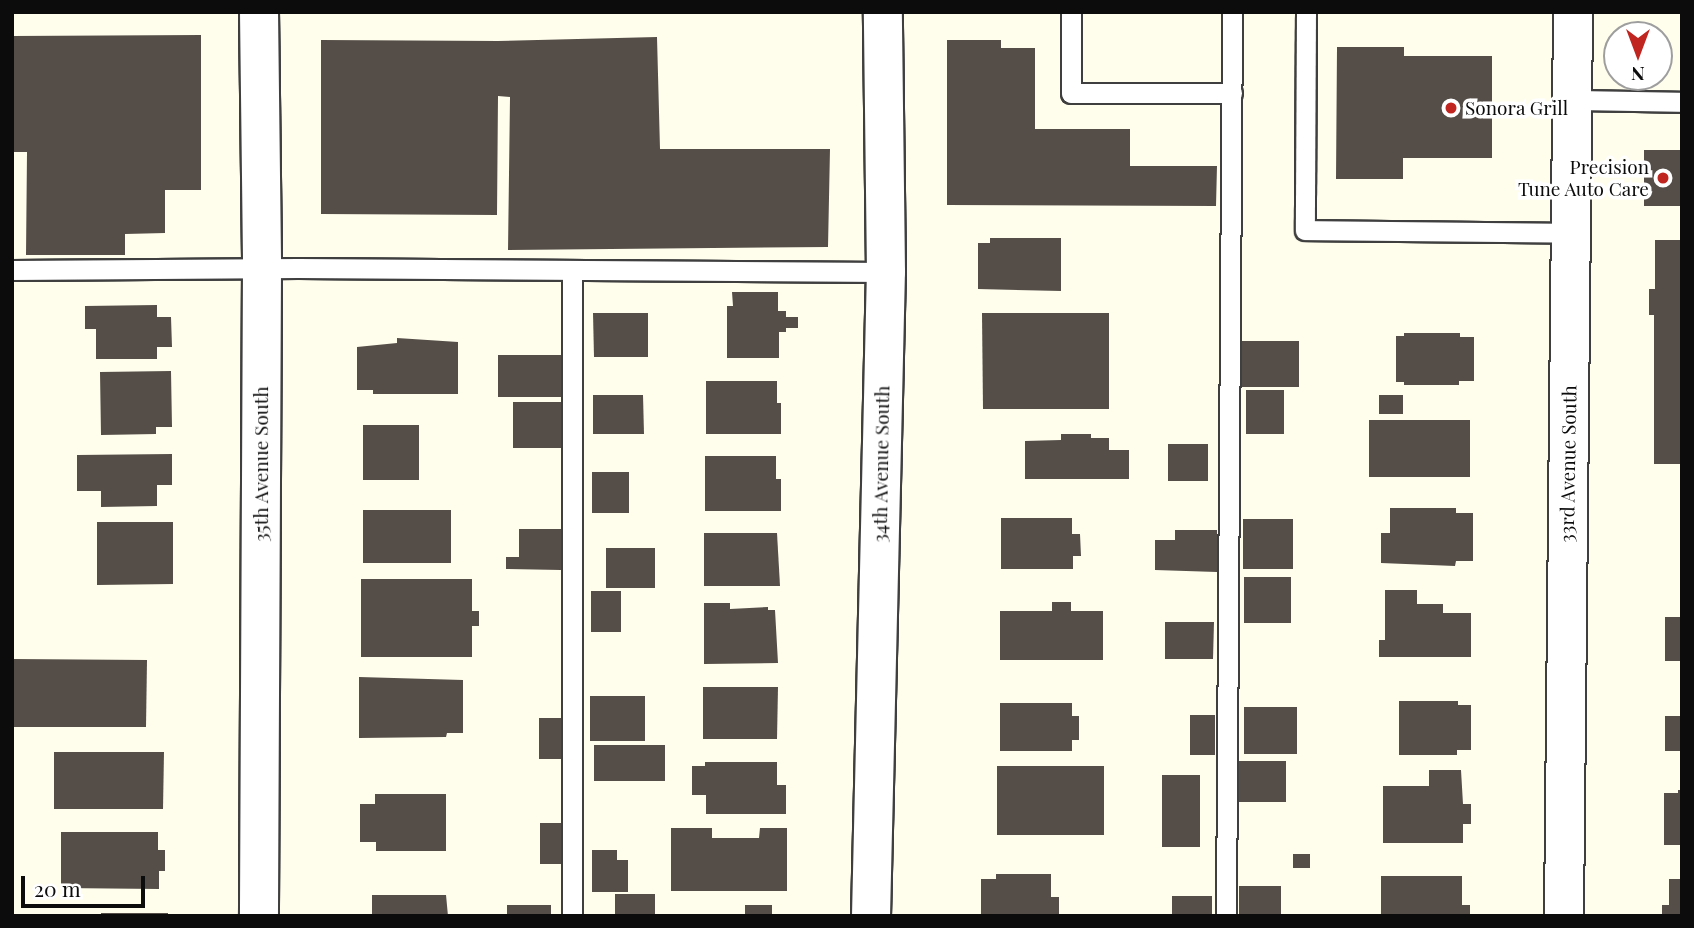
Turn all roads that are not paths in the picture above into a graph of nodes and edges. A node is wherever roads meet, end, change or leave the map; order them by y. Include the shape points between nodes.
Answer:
1 (259, 12) edge
2 (883, 12) edge
3 (1071, 12) edge
4 (1232, 12) edge
5 (1306, 12) edge
6 (1573, 12) edge
7 (1232, 93) junction
8 (1572, 100) junction
9 (1682, 102) edge
10 (1570, 233) junction
11 (12, 270) edge
12 (262, 270) junction
13 (572, 271) junction
14 (886, 272) junction
15 (259, 916) edge
16 (572, 916) edge
17 (871, 916) edge
18 (1226, 916) edge
19 (1563, 916) edge

1 - 12 street, 35th Avenue South
2 - 14 street, 34th Avenue South
3 - 7 lane via 1071,93
4 - 7 lane
5 - 10 lane via 1305,230
6 - 8 street, 33rd Avenue South
7 - 18 lane
8 - 9 lane
8 - 10 street, 33rd Avenue South
10 - 19 street, 33rd Avenue South
11 - 12 lane
12 - 13 lane
12 - 15 street, 35th Avenue South
13 - 14 lane
13 - 16 lane
14 - 17 street, 34th Avenue South

